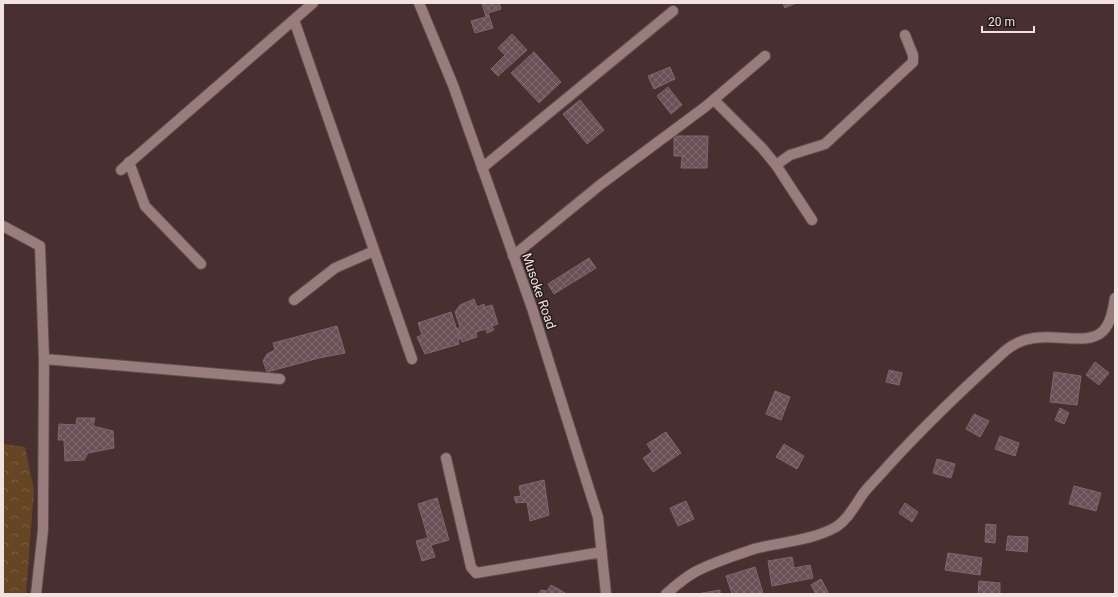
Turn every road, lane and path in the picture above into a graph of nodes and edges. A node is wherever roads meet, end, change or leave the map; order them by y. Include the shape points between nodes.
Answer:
1 (313, 3) edge
2 (419, 3) edge
3 (673, 11) dead end
4 (294, 20) junction
5 (905, 35) dead end
6 (765, 56) dead end
7 (714, 100) junction
8 (129, 162) junction
9 (776, 165) junction
10 (482, 168) junction
11 (121, 170) dead end
12 (812, 220) dead end
13 (3, 226) edge
14 (374, 250) junction
15 (513, 256) junction
16 (201, 264) dead end
17 (1115, 298) edge
18 (294, 300) dead end
19 (44, 359) junction
20 (412, 359) dead end
21 (280, 379) dead end
22 (446, 458) dead end
23 (602, 552) junction
24 (36, 594) edge
25 (606, 594) edge
26 (666, 594) edge

1 - 4 street
2 - 10 street, Musoke Road via 453,85
3 - 10 street
4 - 8 street
4 - 14 street
5 - 9 street via 913,62 825,144 790,155
6 - 7 street
7 - 9 street
7 - 15 street via 600,185
8 - 11 street
8 - 16 street via 145,206
9 - 12 street
10 - 15 street, Musoke Road
13 - 19 street via 40,246
14 - 18 street via 335,268
14 - 20 street
15 - 23 street, Musoke Road via 598,517
17 - 26 street via 1110,319 1103,331 1093,338 1086,340 1039,336 1026,339 1008,349 965,387 902,451 866,491 850,514 836,527 754,550 695,571
19 - 21 street
19 - 24 street via 43,530
22 - 23 street via 471,567 476,573
23 - 25 street, Musoke Road

